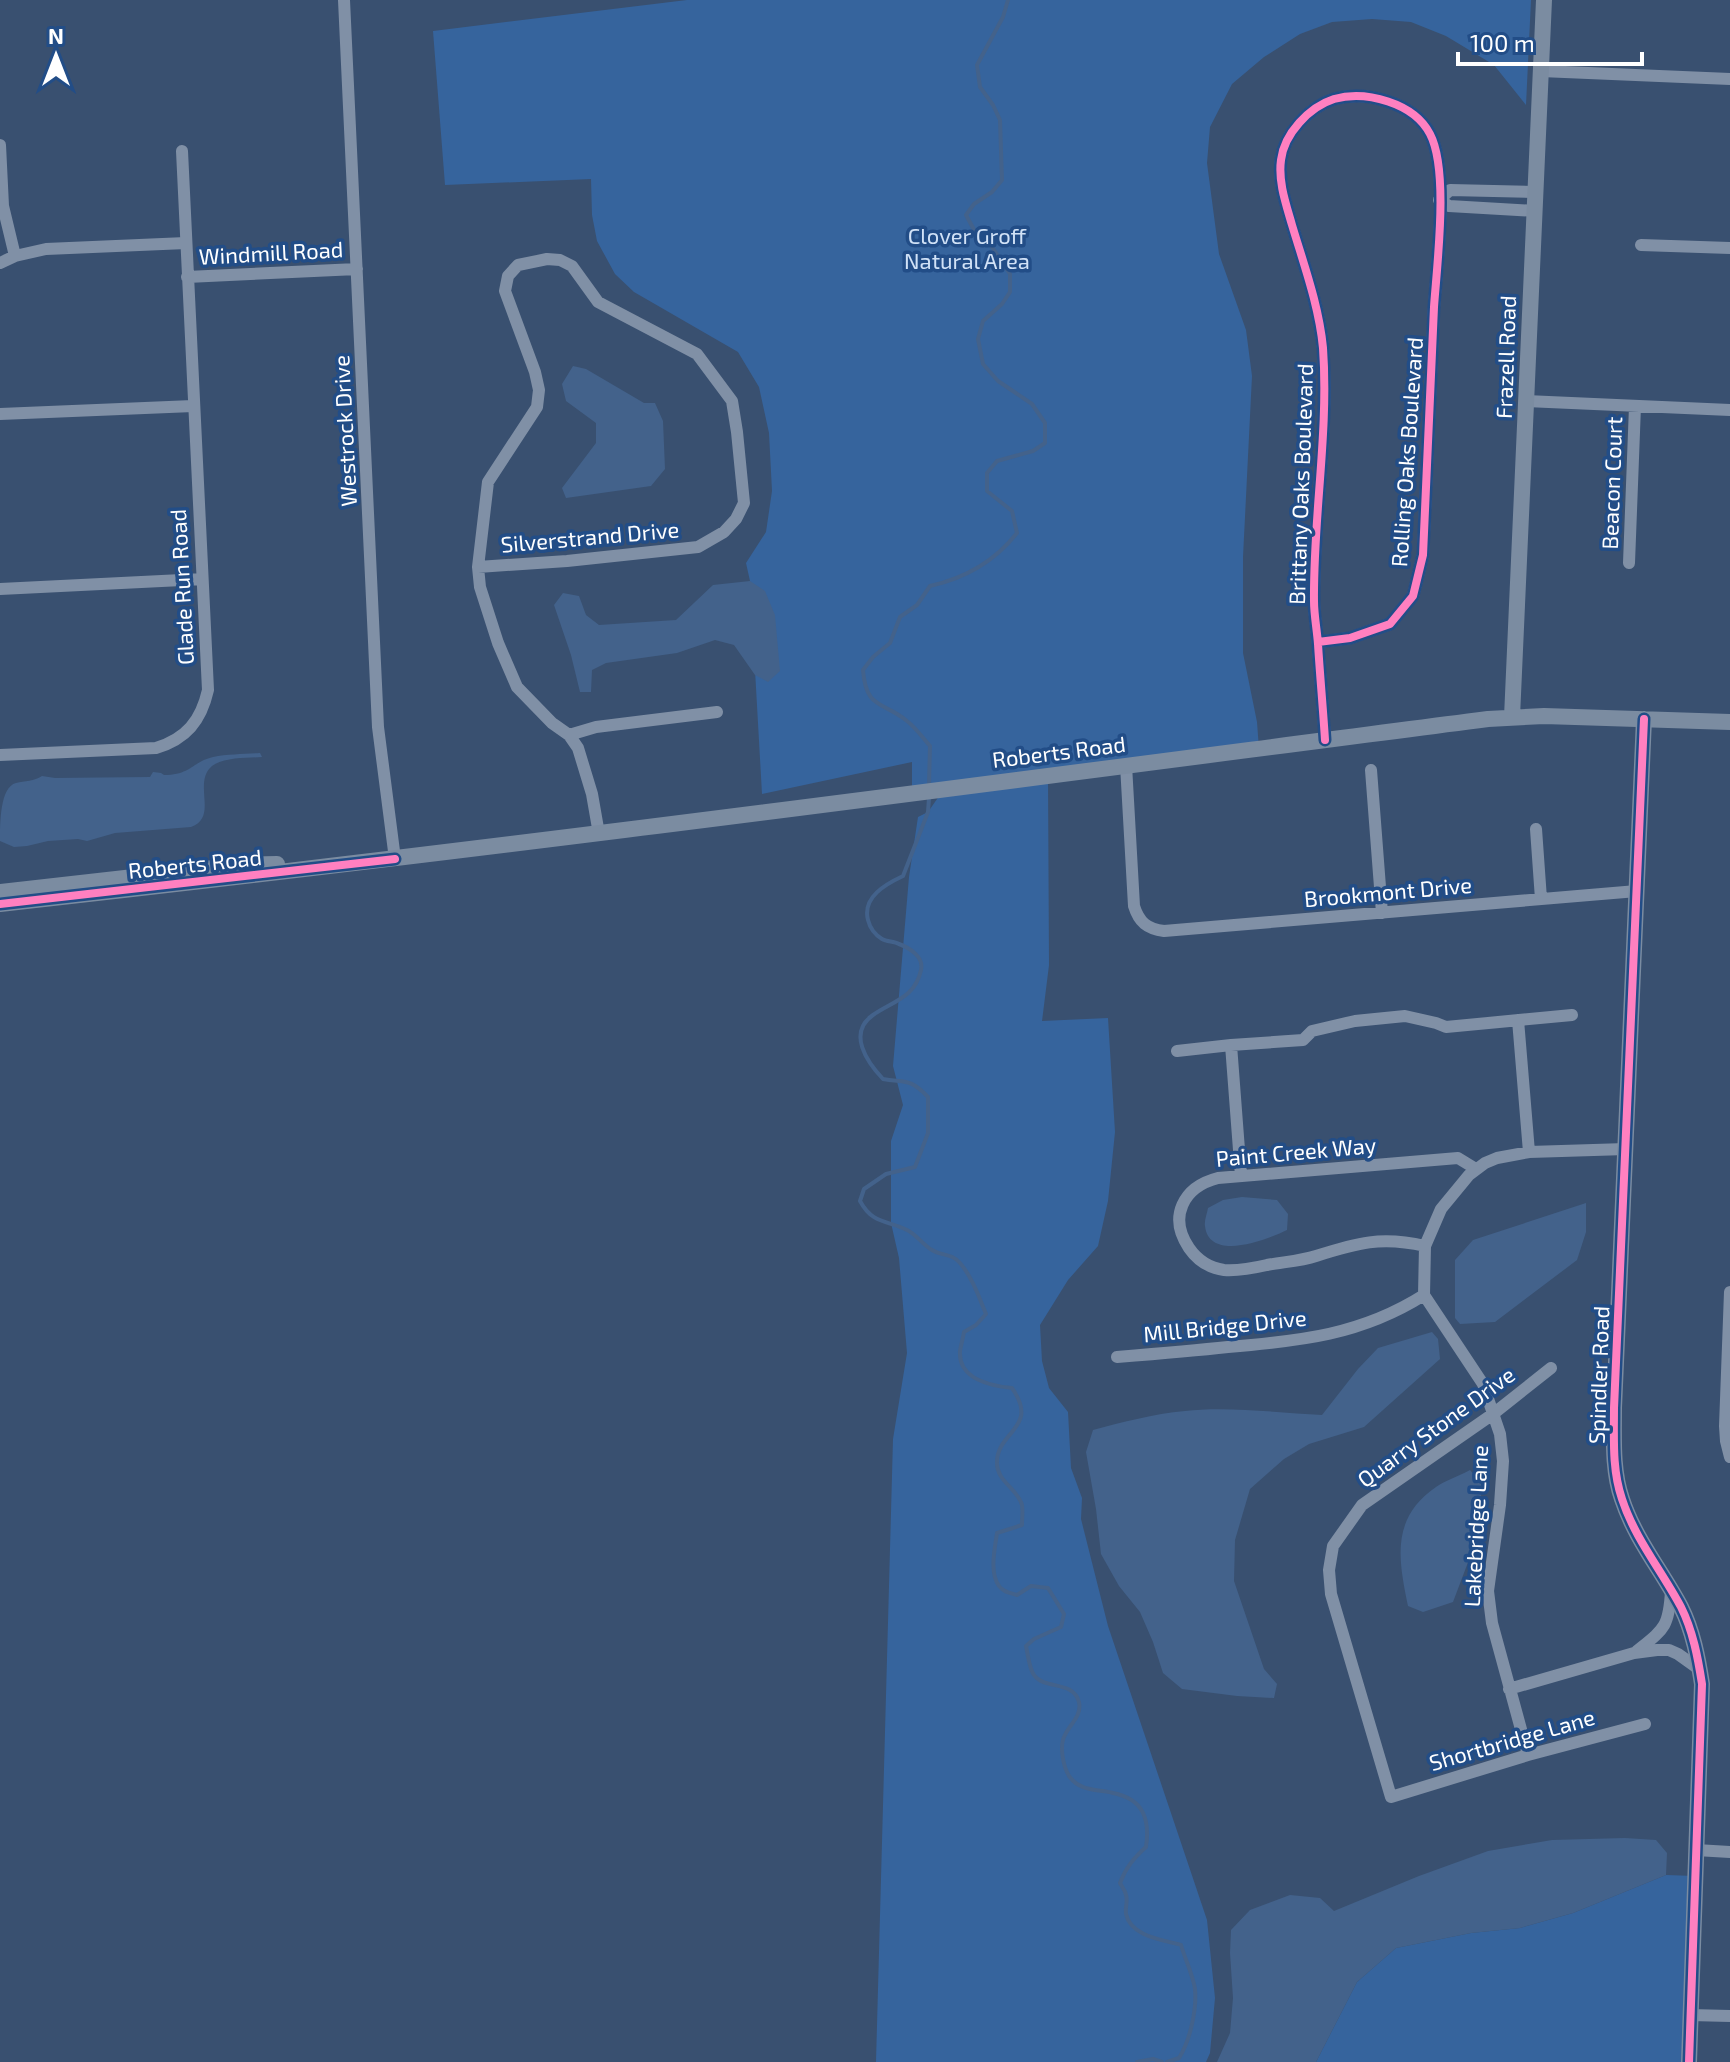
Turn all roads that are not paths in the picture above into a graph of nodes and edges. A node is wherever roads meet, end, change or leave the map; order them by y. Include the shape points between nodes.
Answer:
1 (344, 0) edge
2 (1544, 0) edge
3 (1541, 71) junction
4 (1730, 79) edge
5 (0, 145) edge
6 (182, 151) dead end
7 (1535, 192) junction
8 (1439, 200) junction
9 (1535, 211) junction
10 (186, 243) junction
11 (1641, 245) dead end
12 (1730, 248) edge
13 (15, 256) junction
14 (0, 263) edge
15 (357, 269) junction
16 (187, 277) junction
17 (1526, 401) junction
18 (193, 406) junction
19 (1635, 406) junction
20 (1730, 410) edge
21 (0, 414) edge
22 (1629, 563) dead end
23 (478, 567) junction
24 (202, 579) junction
25 (0, 589) edge
26 (1318, 642) junction
27 (717, 712) dead end
28 (1512, 717) junction
29 (1644, 719) junction
30 (1730, 722) edge
31 (569, 735) junction
32 (1325, 740) junction
33 (0, 755) edge
34 (1126, 765) junction
35 (1371, 770) dead end
36 (1536, 829) dead end
37 (599, 834) junction
38 (395, 859) junction
39 (1637, 891) junction
40 (0, 892) edge
41 (1541, 899) junction
42 (0, 904) edge
43 (1382, 913) junction
44 (1572, 1015) dead end
45 (1518, 1020) junction
46 (1231, 1045) junction
47 (1177, 1051) dead end
48 (1626, 1149) junction
49 (1529, 1152) junction
50 (1476, 1169) junction
51 (1241, 1176) junction
52 (1425, 1246) junction
53 (1730, 1292) edge
54 (1424, 1295) junction
55 (1117, 1357) dead end
56 (1551, 1368) dead end
57 (1493, 1414) junction
58 (1730, 1457) edge
59 (1671, 1591) junction
60 (1634, 1653) junction
61 (1699, 1669) junction
62 (1509, 1689) junction
63 (1645, 1724) dead end
64 (1528, 1755) junction
65 (1391, 1797) joint
66 (1696, 1850) junction
67 (1730, 1852) edge
68 (1690, 2015) junction
69 (1730, 2016) edge
70 (1689, 2062) edge

1 - 15 street, Westrock Drive
2 - 3 main road, Frazell Road
3 - 4 street
3 - 7 main road, Frazell Road
5 - 13 street via 3,206
6 - 10 street, Glade Run Road
7 - 8 street via 1450,190
7 - 9 main road, Frazell Road
8 - 9 street via 1449,206
8 - 26 street, Rolling Oaks Boulevard via 1423,555 1413,596 1390,624
8 - 26 street, Brittany Oaks Boulevard via 1439,164 1428,130 1411,112 1386,100 1334,99 1316,108 1286,139 1281,185 1323,347 1314,603
9 - 17 main road, Frazell Road
10 - 13 street via 46,249
10 - 16 street, Glade Run Road
11 - 12 street
13 - 14 street
15 - 16 street, Windmill Road
15 - 38 street, Westrock Drive via 378,727
16 - 18 street, Glade Run Road
17 - 19 street
17 - 28 main road, Frazell Road
18 - 21 street
18 - 24 street, Glade Run Road
19 - 20 street
19 - 22 street, Beacon Court
23 - 23 street, Silverstrand Drive via 488,482 537,407 539,390 505,291 508,276 518,265 560,260 572,266 598,302 697,354 732,401 744,503 724,532 698,547
23 - 31 street via 498,643 517,687
24 - 25 street
24 - 33 street, Glade Run Road via 208,690 186,733 156,748
26 - 32 street, Brittany Oaks Boulevard
27 - 31 street
28 - 29 main road, Roberts Road
28 - 32 main road, Roberts Road
29 - 30 main road, Roberts Road
29 - 39 main road, Spindler Road
31 - 37 street via 592,794
32 - 34 main road, Roberts Road
34 - 37 main road, Roberts Road
34 - 43 street, Brookmont Drive via 1134,906 1141,931
35 - 43 street
36 - 41 street
37 - 38 main road, Roberts Road
38 - 40 main road, Roberts Road via 240,865
38 - 42 main road, Roberts Road
39 - 41 street, Brookmont Drive
39 - 48 main road, Spindler Road
41 - 43 street, Brookmont Drive
44 - 45 street
45 - 46 street via 1446,1027 1405,1016 1312,1031 1303,1040
45 - 49 street
46 - 47 street
46 - 51 street
48 - 49 street
48 - 59 main road, Spindler Road via 1615,1464 1632,1524
49 - 50 street via 1497,1158
50 - 51 street, Paint Creek Way via 1458,1158
50 - 52 street via 1441,1209
51 - 52 street, Paint Creek Way via 1196,1187 1179,1214 1184,1241 1208,1266 1248,1269 1353,1244
52 - 54 street
53 - 58 street via 1725,1426
54 - 55 street, Mill Bridge Drive via 1357,1327 1300,1341
54 - 57 street, Lakebridge Lane via 1483,1384
56 - 57 street, Quarry Stone Drive
57 - 62 street, Lakebridge Lane via 1503,1461 1488,1591
57 - 65 street, Quarry Stone Drive via 1362,1505 1333,1546 1331,1594
59 - 60 street via 1665,1626
59 - 61 main road, Spindler Road via 1689,1625
60 - 61 street via 1669,1650
60 - 62 street
61 - 66 main road, Spindler Road
62 - 64 street, Lakebridge Lane
63 - 64 street, Shortbridge Lane
64 - 65 street, Shortbridge Lane
66 - 67 street
66 - 68 main road, Spindler Road
68 - 69 street
68 - 70 main road, Spindler Road

